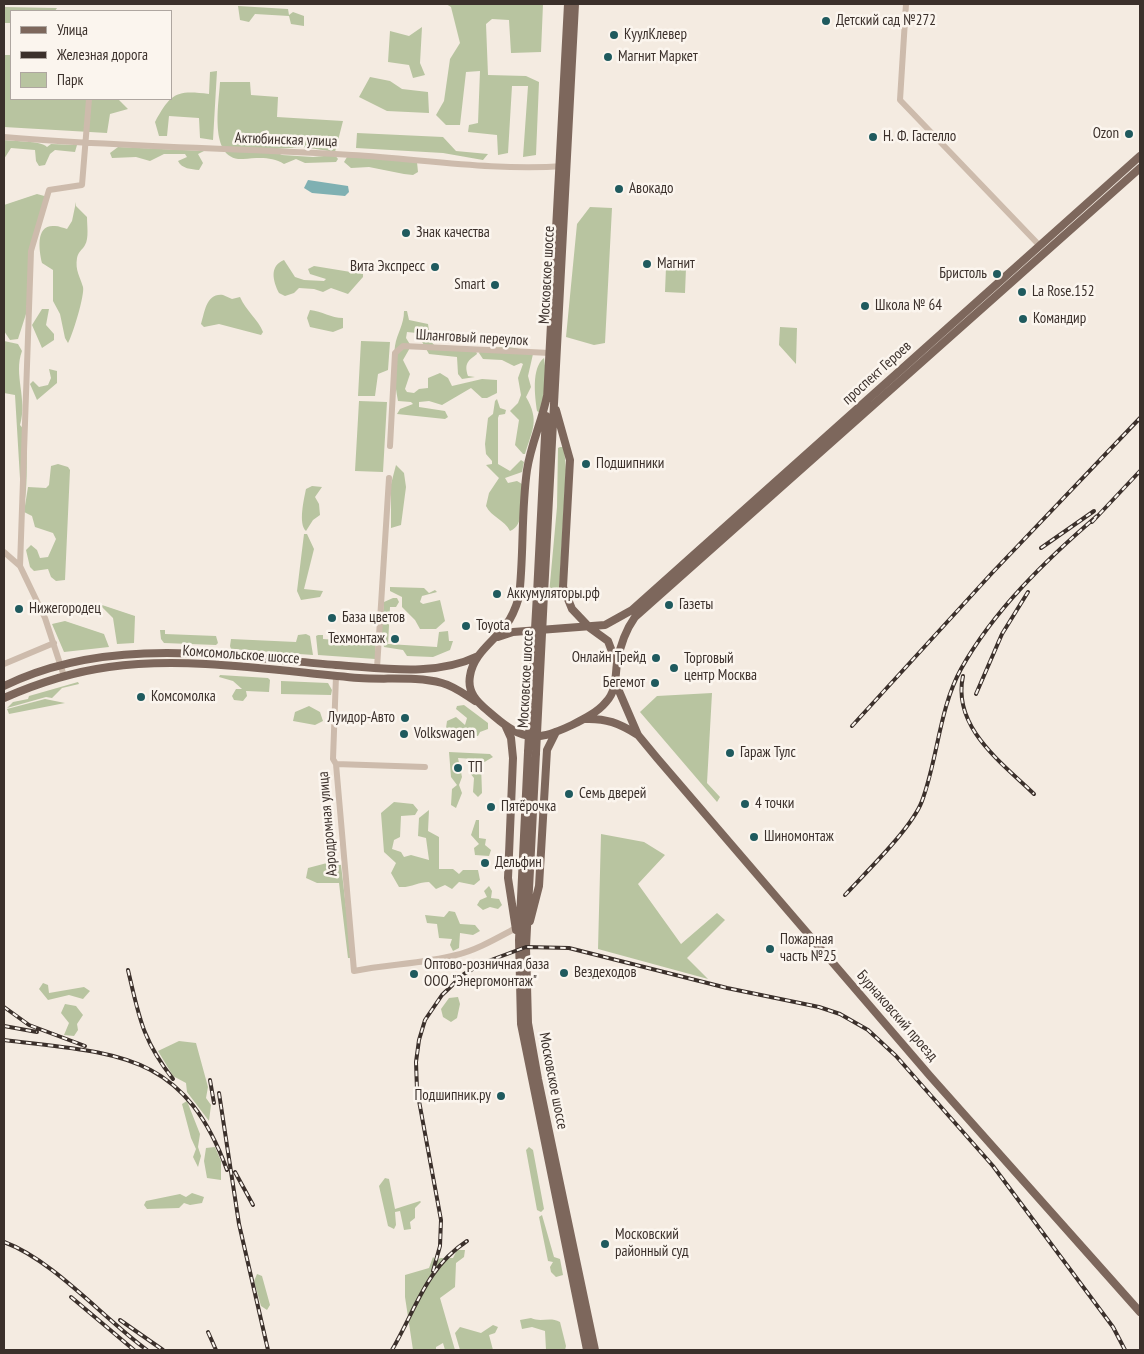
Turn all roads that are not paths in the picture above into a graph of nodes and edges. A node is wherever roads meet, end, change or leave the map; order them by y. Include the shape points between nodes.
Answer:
1 (568, 4) edge
2 (575, 4) edge
3 (906, 4) edge
4 (89, 100) edge
5 (4, 137) edge
6 (85, 144) junction
7 (1140, 156) edge
8 (563, 166) junction
9 (1140, 168) edge
10 (1040, 246) junction
11 (550, 353) junction
12 (551, 396) junction
13 (390, 446) dead end
14 (389, 478) dead end
15 (4, 552) edge
16 (20, 566) junction
17 (590, 628) junction
18 (494, 639) junction
19 (54, 643) junction
20 (478, 656) junction
21 (4, 664) edge
22 (60, 664) junction
23 (617, 666) junction
24 (377, 668) junction
25 (64, 676) junction
26 (336, 676) junction
27 (616, 684) junction
28 (4, 686) edge
29 (4, 698) edge
30 (477, 702) junction
31 (584, 719) junction
32 (506, 727) junction
33 (556, 732) junction
34 (638, 734) junction
35 (336, 764) junction
36 (425, 767) dead end
37 (516, 928) junction
38 (522, 940) junction
39 (1140, 1312) edge
40 (587, 1350) edge
41 (594, 1350) edge

1 - 8 main road, Московское шоссе
2 - 8 main road, Московское шоссе
3 - 10 street via 900,100
4 - 6 street
5 - 6 street, Актюбинская улица
6 - 8 street, Актюбинская улица via 353,155 530,167
6 - 16 street via 82,185 49,190 31,251
7 - 10 main road, проспект Героев
8 - 11 main road, Московское шоссе
8 - 12 main road, Московское шоссе
9 - 23 main road, проспект Героев via 646,608 628,627
10 - 17 main road, проспект Героев via 632,610 610,623
11 - 12 main road, Московское шоссе
11 - 13 street, Шланговый переулок via 403,346 395,353
12 - 17 main road via 570,460 563,587 572,609
12 - 18 main road via 527,472 519,598 514,613
12 - 38 main road, Московское шоссе, bridge
14 - 24 street
15 - 16 street
16 - 19 street
17 - 18 main road via 513,632
17 - 23 main road via 608,641
18 - 20 main road
19 - 21 street
19 - 22 street
20 - 24 main road, Комсомольское шоссе via 442,668
20 - 30 main road via 469,678 470,690
22 - 24 main road, Комсомольское шоссе via 150,652
22 - 25 street
22 - 28 main road, Комсомольское шоссе
23 - 27 main road
25 - 26 main road, Комсомольское шоссе via 110,667 180,664
25 - 29 main road, Комсомольское шоссе
26 - 30 main road, Комсомольское шоссе via 440,682
26 - 35 street, Аэродромная улица via 333,759
27 - 31 main road via 607,702
27 - 34 main road
30 - 32 main road
31 - 33 main road
31 - 34 main road via 601,718 616,722
32 - 33 main road via 533,737
32 - 37 main road via 511,738 514,767 508,878
33 - 38 main road via 547,750 539,886
34 - 39 main road, Бурнаковский проезд via 930,1076
35 - 36 street
35 - 37 street, Аэродромная улица via 354,971 458,955
37 - 38 main road
38 - 40 main road, Московское шоссе via 519,998 524,1045
38 - 41 main road, Московское шоссе via 531,1044

